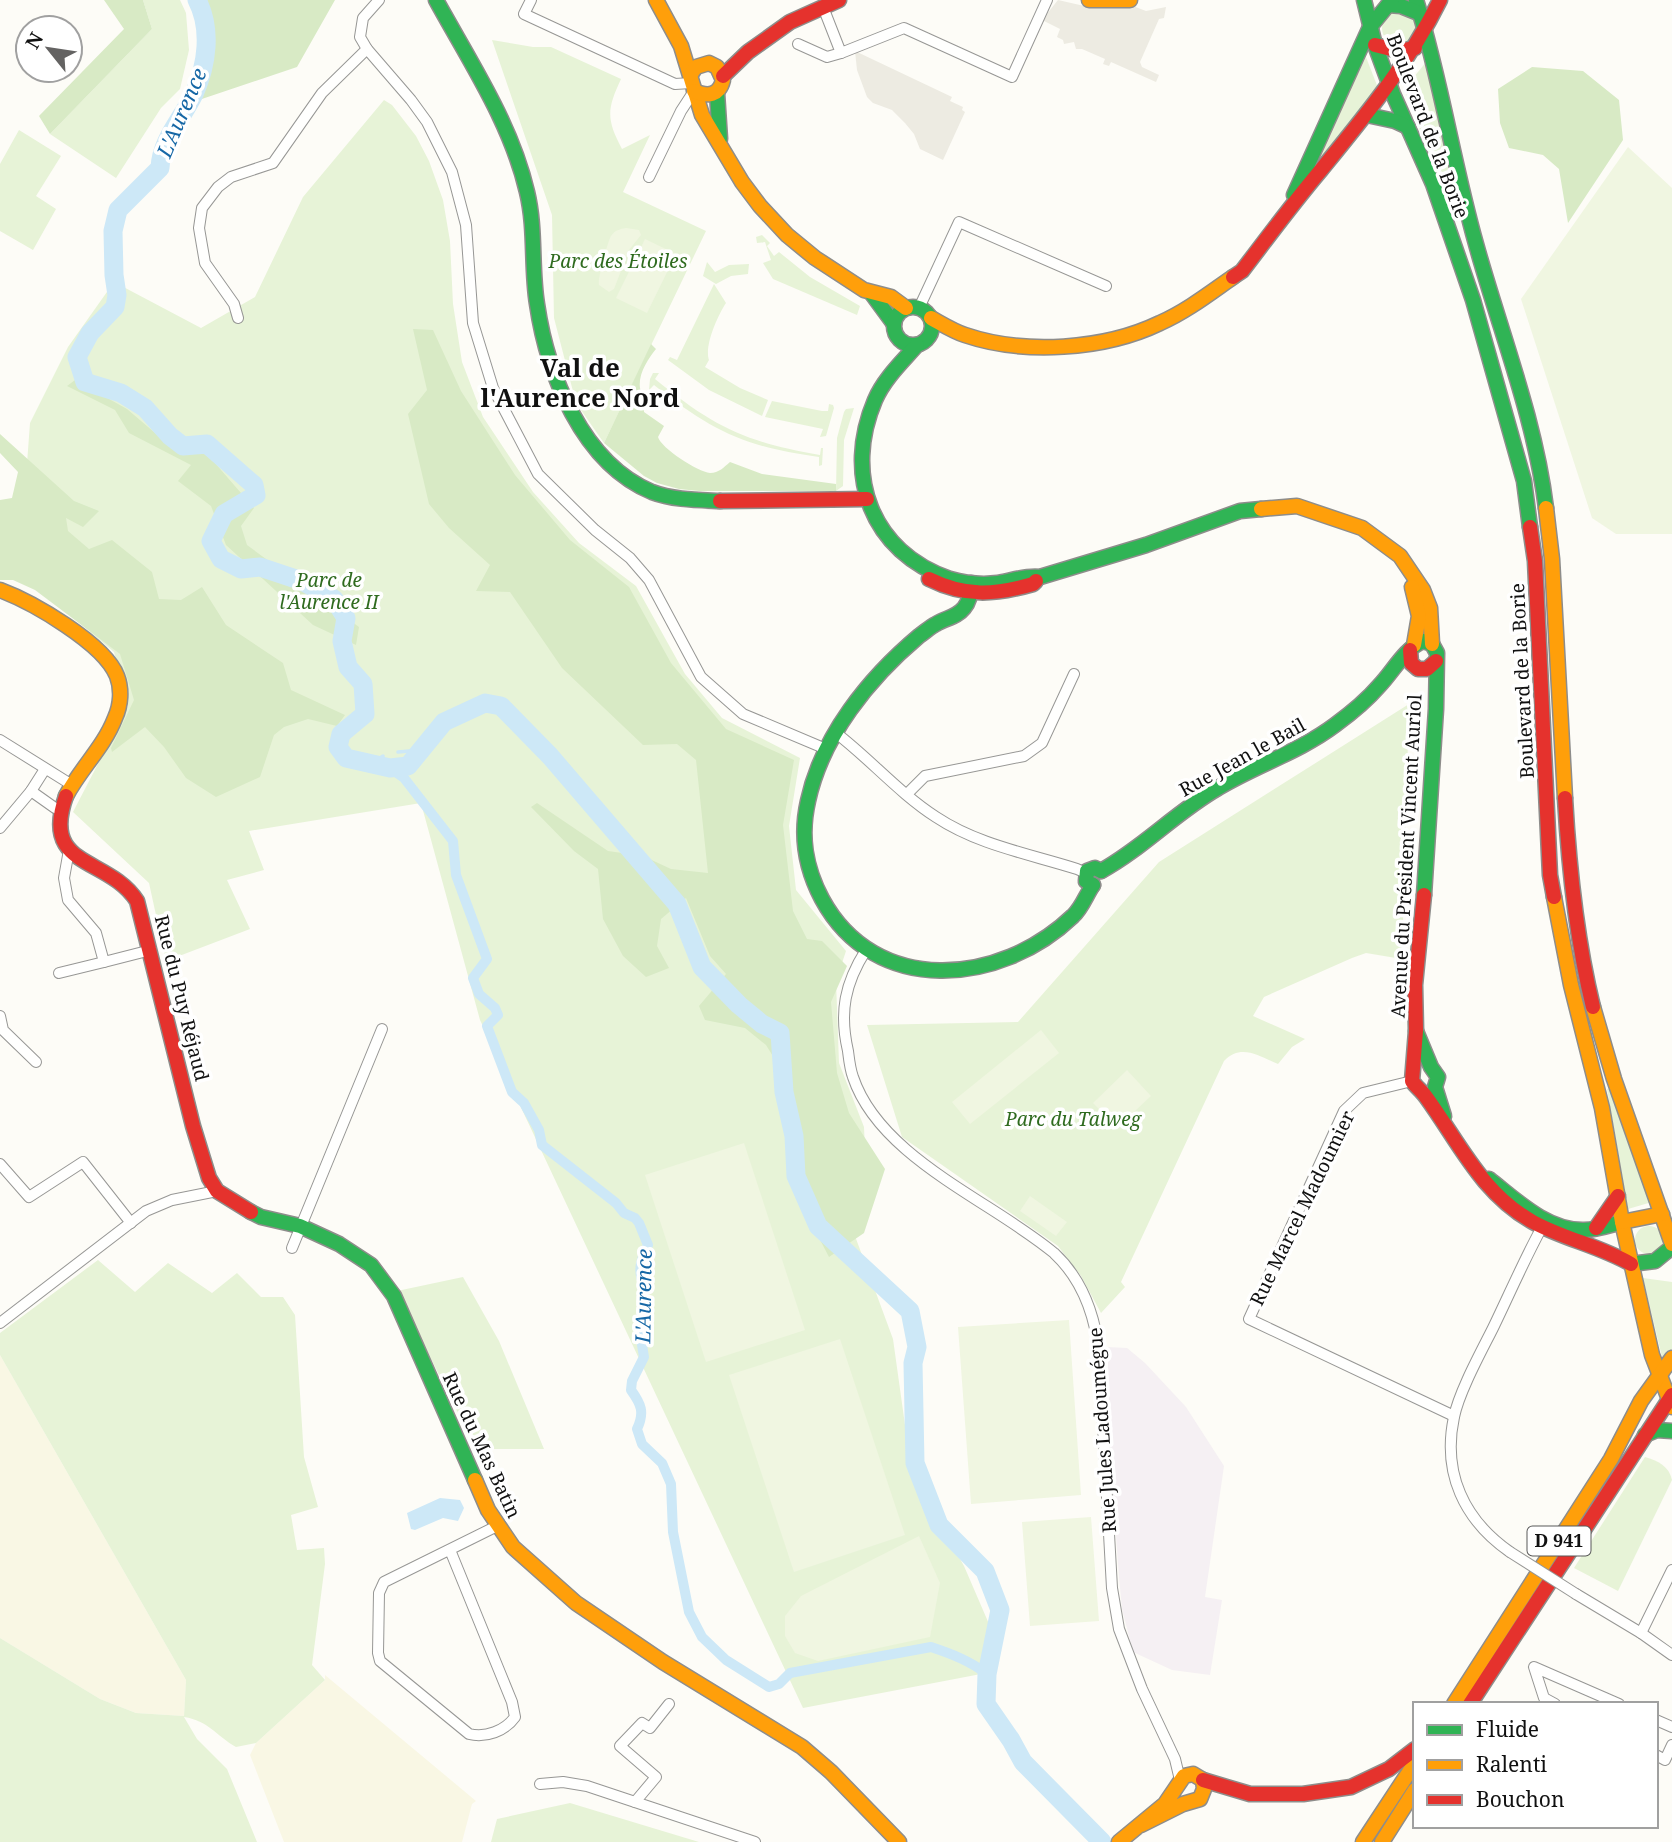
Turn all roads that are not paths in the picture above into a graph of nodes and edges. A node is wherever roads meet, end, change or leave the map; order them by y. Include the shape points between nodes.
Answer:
1 (379, 0) edge
2 (436, 0) edge
3 (531, 0) edge
4 (656, 0) edge
5 (839, 0) edge
6 (1047, 0) edge
7 (1089, 0) edge
8 (1130, 0) edge
9 (1364, 0) edge
10 (1439, 2) edge
11 (1390, 3) edge
12 (823, 7) junction
13 (1418, 7) edge
14 (1370, 27) junction
15 (1426, 29) junction
16 (798, 44) dead end
17 (1430, 44) junction
18 (1375, 45) junction
19 (681, 46) junction
20 (1415, 48) junction
21 (367, 49) junction
22 (841, 53) junction
23 (714, 68) junction
24 (692, 83) junction
25 (1390, 85) junction
26 (717, 93) junction
27 (1367, 115) junction
28 (1408, 127) junction
29 (720, 144) junction
30 (649, 177) dead end
31 (1286, 212) junction
32 (1106, 286) dead end
33 (873, 294) junction
34 (913, 308) junction
35 (238, 318) dead end
36 (931, 318) junction
37 (895, 330) junction
38 (964, 335) junction
39 (923, 342) junction
40 (893, 372) junction
41 (867, 499) junction
42 (1393, 552) junction
43 (916, 566) junction
44 (968, 587) junction
45 (947, 588) junction
46 (0, 590) edge
47 (946, 616) junction
48 (1432, 644) junction
49 (1412, 648) junction
50 (1436, 661) junction
51 (1418, 668) junction
52 (1395, 669) junction
53 (1074, 674) dead end
54 (1435, 683) junction
55 (836, 733) junction
56 (0, 740) edge
57 (826, 750) junction
58 (45, 769) junction
59 (72, 785) junction
60 (31, 791) junction
61 (907, 793) junction
62 (61, 809) junction
63 (0, 828) edge
64 (69, 850) junction
65 (1089, 879) junction
66 (151, 950) junction
67 (866, 950) junction
68 (104, 962) junction
69 (59, 973) dead end
70 (0, 1016) edge
71 (382, 1029) dead end
72 (1416, 1031) junction
73 (36, 1062) dead end
74 (1421, 1083) junction
75 (0, 1164) edge
76 (217, 1191) junction
77 (1618, 1196) junction
78 (1667, 1212) edge
79 (1622, 1222) junction
80 (131, 1223) junction
81 (1548, 1225) junction
82 (300, 1226) junction
83 (1596, 1228) junction
84 (1672, 1245) edge
85 (292, 1248) dead end
86 (1632, 1264) junction
87 (0, 1323) edge
88 (1672, 1358) edge
89 (1659, 1376) junction
90 (1671, 1401) edge
91 (1454, 1416) junction
92 (1672, 1431) edge
93 (1645, 1435) junction
94 (497, 1527) junction
95 (450, 1550) junction
96 (1672, 1570) edge
97 (1641, 1633) junction
98 (1672, 1655) edge
99 (1455, 1702) edge
100 (1471, 1702) edge
101 (1551, 1702) edge
102 (1614, 1702) edge
103 (669, 1704) dead end
104 (1672, 1745) edge
105 (1413, 1751) edge
106 (1658, 1756) edge
107 (1413, 1766) edge
108 (1188, 1781) junction
109 (540, 1784) dead end
110 (1413, 1793) edge
111 (635, 1802) junction
112 (1189, 1802) junction
113 (1141, 1825) junction
114 (755, 1842) edge
115 (899, 1842) edge
116 (1119, 1842) edge
117 (1363, 1842) edge
118 (1382, 1842) edge

1 - 21 street via 366,11 360,28
2 - 41 main road via 519,163 532,218 538,317 553,375 568,408 606,458 630,480 668,496 804,502
3 - 24 street via 524,14 675,84
4 - 19 main road
5 - 12 main road
6 - 22 street via 1012,77 904,28
7 - 8 main road
9 - 14 main road, Boulevard de la Borie
10 - 15 main road
10 - 17 main road
11 - 13 main road
11 - 14 main road
12 - 22 street
12 - 23 main road
13 - 15 main road, Boulevard de la Borie
14 - 18 main road, Boulevard de la Borie
14 - 31 main road
15 - 17 main road, Boulevard de la Borie
15 - 20 main road
16 - 22 street via 827,57
17 - 78 main road, Boulevard de la Borie via 1475,242 1542,478 1552,559 1570,878 1586,982 1622,1102
18 - 20 main road via 1399,51
18 - 25 main road, Boulevard de la Borie
19 - 23 main road
19 - 24 main road
20 - 25 main road
21 - 35 street via 322,93 273,163 231,177 202,208 199,228 205,263 234,304
21 - 57 street via 411,100 452,172 466,225 473,323 492,388 538,474 649,580 701,677 743,714
23 - 24 main road via 696,67
23 - 26 main road via 722,86
24 - 26 main road via 701,95
24 - 29 main road via 702,115
24 - 30 street
25 - 27 main road
25 - 28 main road, Boulevard de la Borie
26 - 29 main road
27 - 28 main road
27 - 31 main road
28 - 77 main road, Boulevard de la Borie via 1473,300 1524,481 1535,561 1549,875
29 - 33 main road via 760,206 787,236
31 - 38 main road via 1241,271 1216,292 1159,324 1086,345 1010,344
32 - 34 street via 959,222
33 - 34 main road
33 - 37 main road
34 - 36 main road
34 - 37 main road via 898,314
36 - 38 main road
36 - 39 main road via 932,328
37 - 39 main road via 906,345
37 - 40 main road
38 - 39 main road
39 - 40 main road
40 - 41 main road via 865,427 861,459
41 - 43 main road via 872,515 896,550
42 - 44 main road via 1369,532 1335,517 1297,506 1272,507 1240,511 1040,577 1003,594
42 - 48 main road via 1412,572 1427,599
42 - 49 main road via 1419,608
43 - 44 main road
43 - 45 main road
44 - 45 main road
44 - 47 main road via 965,607 956,616
45 - 47 main road
46 - 59 main road via 62,621 99,653 118,678 120,704 107,735
47 - 55 main road via 888,664
48 - 49 main road via 1423,641
48 - 50 main road
49 - 51 main road via 1409,658
49 - 52 main road, Rue Jean le Bail
50 - 51 main road via 1431,668
50 - 54 main road, Avenue du Président Vincent Auriol
51 - 52 main road
51 - 54 main road, Avenue du Président Vincent Auriol
52 - 65 main road, Rue Jean le Bail via 1336,725 1304,746 1219,787 1101,871 1101,881
53 - 61 street via 1042,743 1024,756 925,776
54 - 72 main road, Avenue du Président Vincent Auriol via 1415,985
55 - 57 main road
55 - 61 street
56 - 58 street
57 - 67 main road via 810,790 803,838 810,873 839,926
58 - 59 street
58 - 60 street
59 - 62 main road
60 - 62 street
60 - 63 street
61 - 65 street via 936,817 975,837 1077,869
62 - 64 main road via 61,835
64 - 66 main road, Rue du Puy Réjaud via 129,888 142,912
64 - 68 street via 64,867 68,900 96,933
65 - 67 main road via 1073,915 1038,941 970,970 923,971
66 - 68 street
66 - 76 main road, Rue du Puy Réjaud via 193,1126
67 - 108 street, Rue Jules Ladoumégue via 849,982 843,1028 853,1078 870,1110 909,1154 1054,1253 1087,1298 1100,1353 1112,1588 1119,1629 1142,1689
68 - 69 street
70 - 73 street via 3,1030
71 - 82 street
72 - 74 main road, Avenue du Président Vincent Auriol via 1413,1051
72 - 74 main road, Avenue du Président Vincent Auriol via 1438,1077
74 - 81 main road, Avenue du Président Vincent Auriol via 1477,1170
74 - 91 street, Rue Marcel Madoumier via 1363,1093 1344,1111 1249,1319
75 - 80 street via 29,1197 83,1162
76 - 80 street via 172,1200
76 - 82 main road, Rue du Mas Batin via 261,1217
77 - 79 main road, Boulevard de la Borie
77 - 83 main road
78 - 79 main road
78 - 84 main road, Boulevard de la Borie
79 - 83 main road
79 - 86 main road, Boulevard de la Borie
80 - 87 street
81 - 83 main road
81 - 86 main road
81 - 91 street via 1478,1359
82 - 85 street
82 - 94 main road, Rue du Mas Batin via 372,1265 394,1297
84 - 86 main road via 1655,1261
86 - 89 main road, Boulevard de la Borie
88 - 89 main road
89 - 90 main road, Boulevard de la Borie
89 - 99 main road, D 941 via 1611,1460
90 - 93 main road, D 941
91 - 97 street, bridge via 1453,1471 1459,1494 1476,1524 1510,1552
92 - 93 main road
93 - 100 main road, D 941
94 - 95 street
94 - 115 main road, Rue du Mas Batin via 576,1603 802,1747
95 - 95 street via 515,1717 482,1737 469,1734 386,1668 378,1653 379,1593 384,1582
96 - 97 street
97 - 98 street
101 - 102 street via 1544,1698 1534,1667
103 - 111 street via 650,1728 642,1723 620,1746 656,1777
104 - 106 street via 1665,1760
105 - 108 main road via 1389,1769 1351,1787 1303,1794 1250,1794
107 - 117 main road
108 - 112 main road via 1178,1795
108 - 112 main road via 1203,1794
108 - 113 main road
109 - 111 street via 587,1786
110 - 118 main road
111 - 114 street
112 - 113 main road
113 - 116 main road

